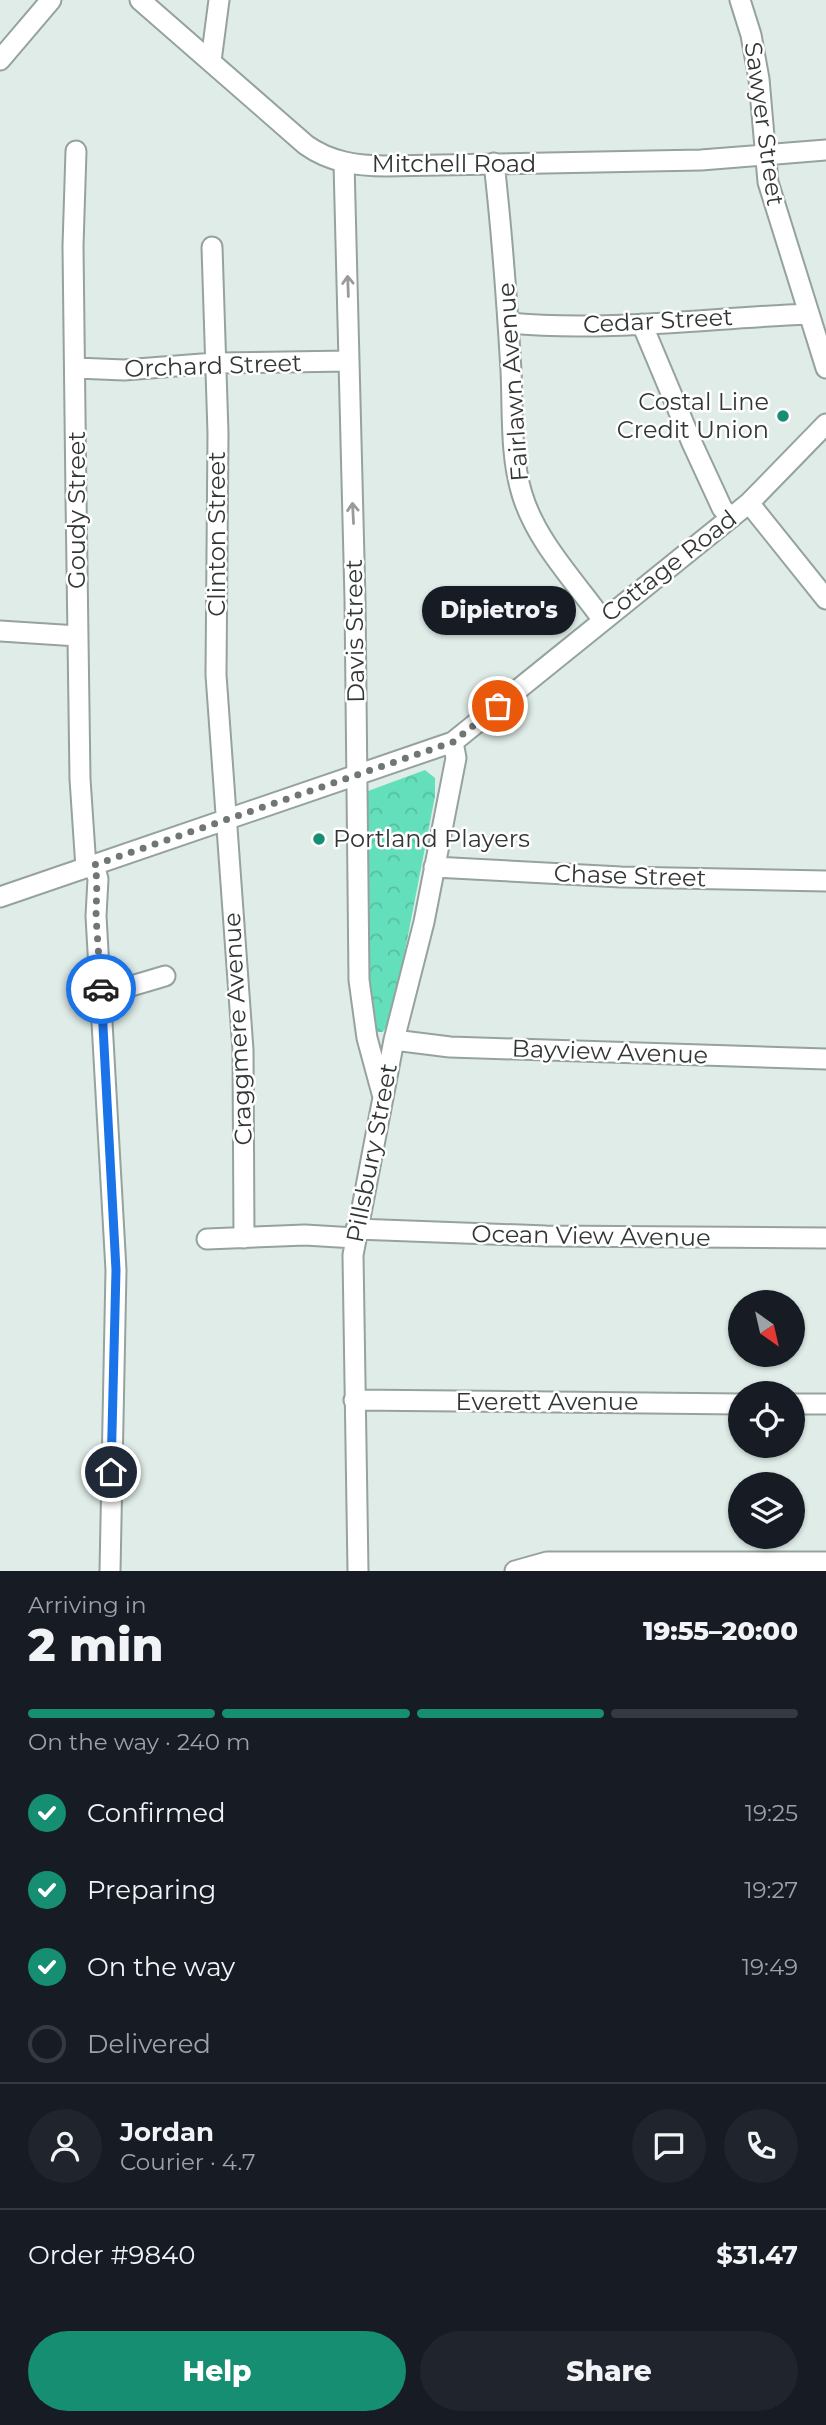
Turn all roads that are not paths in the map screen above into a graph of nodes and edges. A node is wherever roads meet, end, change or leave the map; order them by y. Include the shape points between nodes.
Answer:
1 (51, 0) edge
2 (140, 0) edge
3 (219, 0) edge
4 (740, 0) edge
5 (0, 60) edge
6 (211, 61) junction
7 (826, 150) edge
8 (76, 151) dead end
9 (766, 155) junction
10 (344, 163) junction
11 (494, 163) junction
12 (212, 247) dead end
13 (808, 314) junction
14 (508, 323) junction
15 (642, 324) junction
16 (349, 361) junction
17 (215, 363) junction
18 (76, 368) junction
19 (826, 369) edge
20 (826, 424) edge
21 (749, 503) junction
22 (731, 518) junction
23 (826, 598) edge
24 (602, 620) junction
25 (0, 631) edge
26 (78, 636) junction
27 (453, 742) junction
28 (356, 777) junction
29 (226, 820) junction
30 (90, 866) junction
31 (434, 867) junction
32 (826, 881) edge
33 (0, 897) edge
34 (165, 976) dead end
35 (101, 995) junction
36 (394, 1040) junction
37 (826, 1059) edge
38 (383, 1097) junction
39 (356, 1234) junction
40 (244, 1238) junction
41 (826, 1238) edge
42 (207, 1239) dead end
43 (354, 1400) junction
44 (728, 1404) edge
45 (805, 1404) edge
46 (826, 1404) edge
47 (826, 1562) edge
48 (110, 1571) edge
49 (358, 1571) edge
50 (515, 1571) edge

1 - 5 street
2 - 6 street, Mitchell Road
3 - 6 street
4 - 9 street, Sawyer Street via 760,79
6 - 10 street, Mitchell Road via 306,145
7 - 9 street, Mitchell Road
8 - 18 street, Goudy Street
9 - 11 street, Mitchell Road
9 - 13 street, Sawyer Street via 777,217
10 - 11 street, Mitchell Road
16 -> 10 street, Davis Street
11 - 14 street, Fairlawn Avenue
12 - 17 street, Clinton Street
13 - 15 street, Cedar Street
13 - 19 street, Sawyer Street
14 - 15 street, Cedar Street
14 - 24 street, Fairlawn Avenue via 513,436 522,494 534,524
15 - 22 street via 692,443
16 - 17 street, Orchard Street
28 -> 16 street, Davis Street
17 - 18 street, Orchard Street via 124,370
17 - 29 street, Clinton Street via 216,675
18 - 26 street, Goudy Street
20 - 21 street, Cottage Road
21 - 22 street, Cottage Road
21 - 23 street
22 - 24 street, Cottage Road
24 - 27 street, Cottage Road
25 - 26 street
26 - 30 street, Goudy Street
27 - 28 street, Cottage Road
27 - 31 street, Pillsbury Street via 456,758
28 - 29 street, Cottage Road
28 - 38 street, Davis Street via 359,980 367,1038
29 - 30 street, Cottage Road
29 - 40 street, Craggmere Avenue via 243,1050
30 - 33 street, Cottage Road
30 - 35 street, Goudy Street via 97,879
31 - 32 street, Chase Street
31 - 36 street, Pillsbury Street
34 - 35 street
35 - 48 street, Goudy Street via 116,1291
36 - 37 street, Bayview Avenue via 450,1047
36 - 38 street, Pillsbury Street
38 - 39 street, Pillsbury Street
39 - 40 street, Ocean View Avenue
39 - 41 street, Ocean View Avenue
39 - 43 street, Pillsbury Street
40 - 42 street, Ocean View Avenue
43 - 44 street, Everett Avenue
43 - 49 street, Pillsbury Street
45 - 46 street
47 - 50 street via 547,1562

